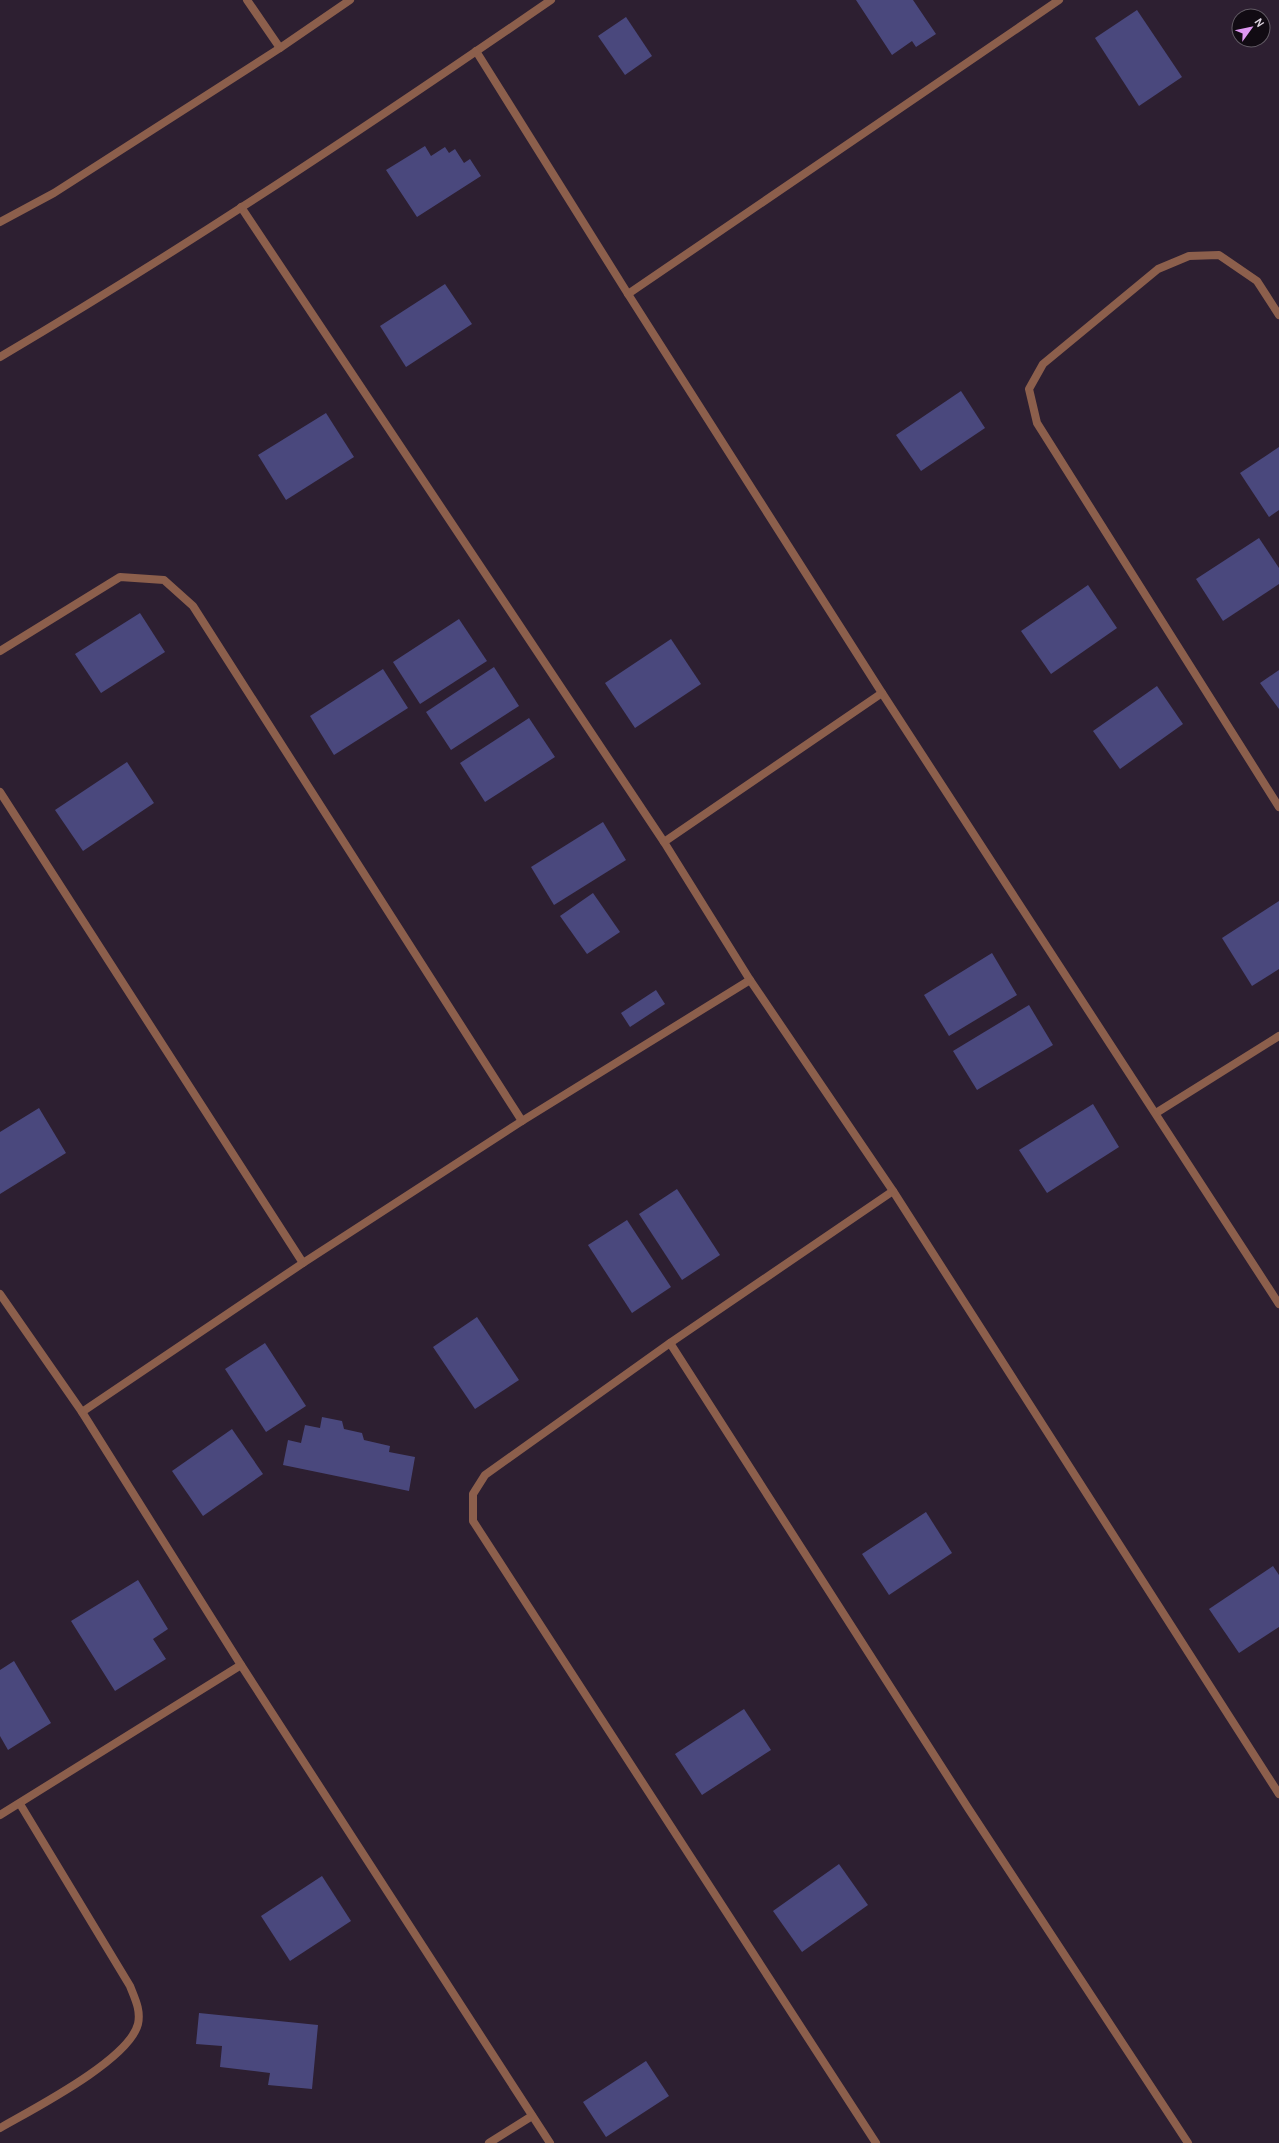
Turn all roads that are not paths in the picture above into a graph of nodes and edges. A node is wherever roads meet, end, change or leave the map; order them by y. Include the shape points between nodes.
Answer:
1 (247, 0) edge
2 (350, 0) edge
3 (551, 0) edge
4 (1059, 0) edge
5 (280, 48) junction
6 (476, 51) junction
7 (241, 208) junction
8 (0, 222) edge
9 (628, 294) junction
10 (1279, 315) edge
11 (0, 357) edge
12 (0, 652) edge
13 (882, 693) junction
14 (0, 792) edge
15 (1279, 807) edge
16 (664, 842) junction
17 (750, 980) junction
18 (1279, 1036) edge
19 (1156, 1113) junction
20 (522, 1121) junction
21 (893, 1191) junction
22 (303, 1263) junction
23 (0, 1294) edge
24 (1279, 1304) edge
25 (670, 1343) junction
26 (82, 1412) junction
27 (241, 1665) junction
28 (1279, 1794) edge
29 (20, 1804) junction
30 (0, 1815) edge
31 (532, 2116) junction
32 (0, 2128) edge
33 (489, 2143) edge
34 (550, 2143) edge
35 (876, 2143) edge
36 (1188, 2143) edge

1 - 5 street
2 - 5 street
3 - 6 street
4 - 9 street
5 - 8 street via 54,194
6 - 7 street
6 - 9 street
7 - 11 street via 85,307
7 - 16 street
9 - 13 street
10 - 15 street via 1257,281 1219,255 1189,256 1158,269 1055,354 1043,364 1029,389 1037,423
12 - 20 street via 120,577 164,580 193,606
13 - 16 street
13 - 19 street
14 - 22 street
16 - 17 street
17 - 20 street
17 - 21 street
18 - 19 street
19 - 24 street
20 - 22 street
21 - 25 street
21 - 28 street
22 - 26 street
23 - 26 street
25 - 35 street via 485,1475 473,1494 473,1521
25 - 36 street via 968,1808
26 - 27 street
27 - 29 street
27 - 31 street
29 - 30 street
29 - 32 street via 130,1986 139,2007 138,2025 128,2044 103,2066
31 - 33 street
31 - 34 street

